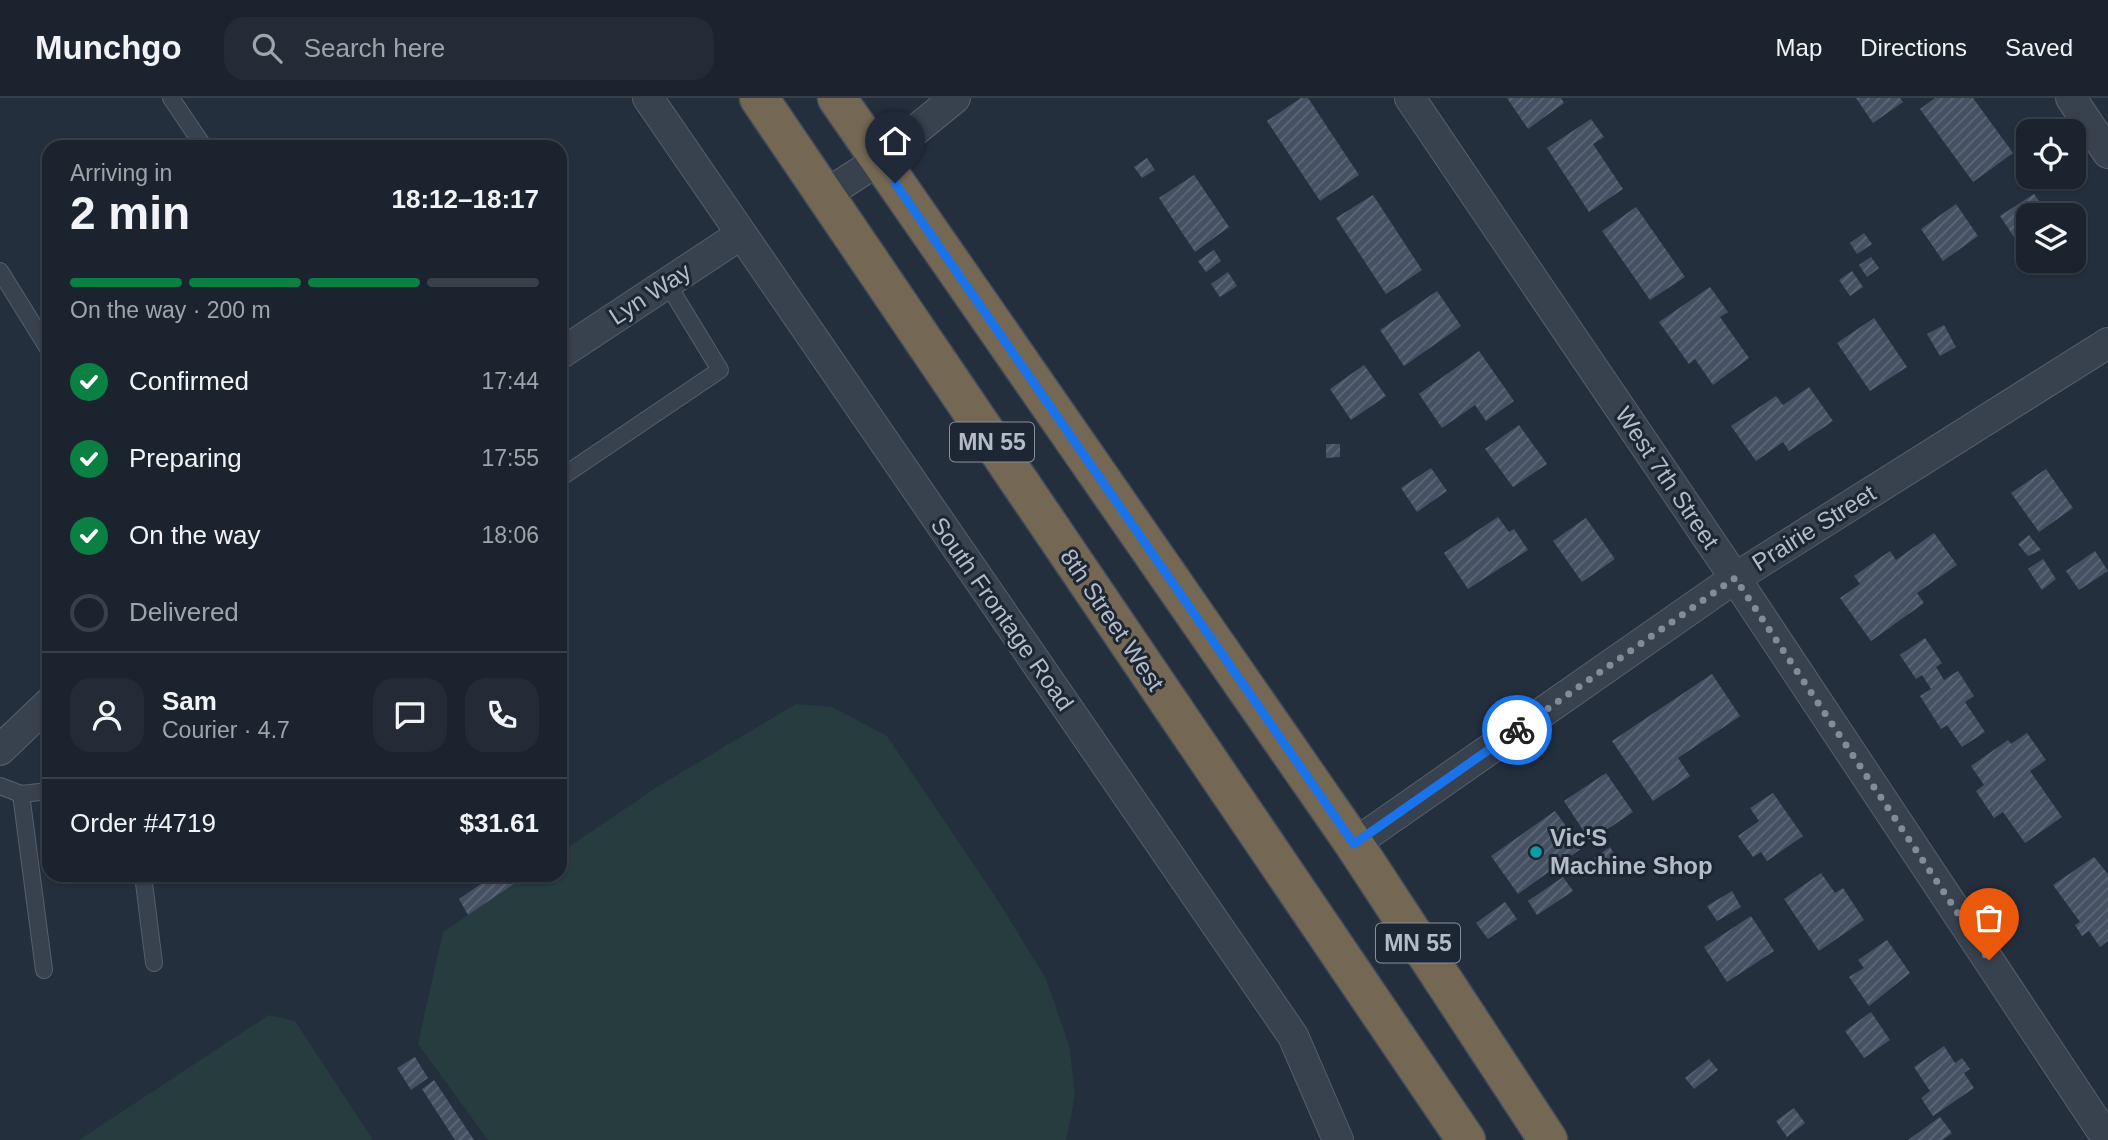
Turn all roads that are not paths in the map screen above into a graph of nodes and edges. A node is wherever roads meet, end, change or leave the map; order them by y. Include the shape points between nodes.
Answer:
1 (171, 98) edge
2 (648, 98) edge
3 (759, 98) edge
4 (837, 98) edge
5 (955, 98) edge
6 (1410, 98) edge
7 (2071, 98) edge
8 (199, 140) edge
9 (2108, 153) edge
10 (879, 160) junction
11 (825, 195) junction
12 (740, 235) junction
13 (0, 271) edge
14 (667, 283) junction
15 (42, 339) edge
16 (2108, 343) edge
17 (567, 349) edge
18 (567, 473) edge
19 (1735, 578) junction
20 (42, 710) edge
21 (0, 750) edge
22 (0, 786) edge
23 (42, 792) edge
24 (21, 794) junction
25 (1354, 844) junction
26 (144, 882) edge
27 (154, 963) dead end
28 (44, 970) dead end
29 (1338, 1140) edge
30 (1466, 1140) edge
31 (1548, 1140) edge
32 (2108, 1140) edge

1 - 8 lane
2 - 12 street, South Frontage Road
3 - 11 highway, 8th Street West / MN 55
4 - 10 highway, MN 55
5 - 10 street
6 - 19 street, West 7th Street
7 - 9 street
10 - 11 street
10 - 25 highway, MN 55
11 - 30 highway, 8th Street West / MN 55
12 - 14 street, Lyn Way
12 - 29 street, South Frontage Road via 1293,1036
13 - 15 lane
14 - 17 street, Lyn Way
14 - 18 lane via 720,370
16 - 19 street, Prairie Street
19 - 25 street, Prairie Street
19 - 32 street, West 7th Street
20 - 21 street
22 - 24 lane
23 - 24 lane
24 - 28 lane
25 - 31 highway, MN 55
26 - 27 lane

